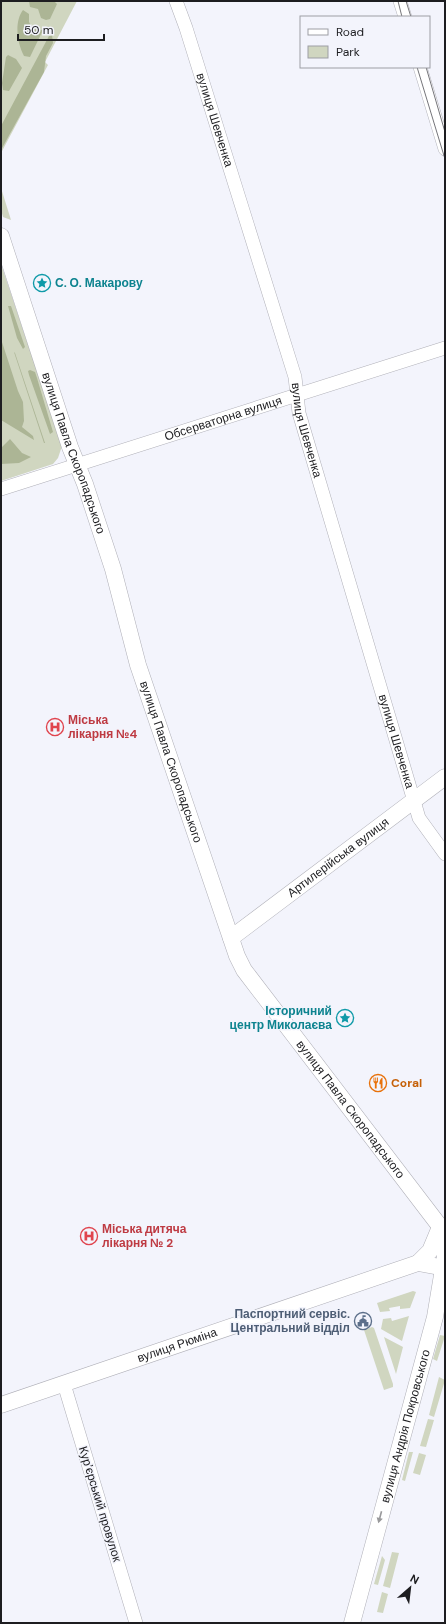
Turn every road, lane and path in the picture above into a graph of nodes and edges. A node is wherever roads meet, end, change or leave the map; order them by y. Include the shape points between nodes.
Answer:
1 (176, 1) edge
2 (400, 1) edge
3 (405, 16) edge
4 (420, 68) edge
5 (445, 149) edge
6 (1, 236) edge
7 (445, 348) edge
8 (298, 394) junction
9 (77, 465) junction
10 (1, 489) edge
11 (445, 777) edge
12 (415, 800) junction
13 (445, 854) edge
14 (231, 938) junction
15 (443, 1230) edge
16 (418, 1263) junction
17 (444, 1268) edge
18 (440, 1314) edge
19 (64, 1384) junction
20 (1, 1405) edge
21 (136, 1623) edge
22 (352, 1623) edge

1 - 8 street, вулиця Шевченка via 295,377
2 - 3 street
4 - 5 street
6 - 9 street, вулиця Павла Скоропадського
7 - 8 street, Обсерваторна вулиця
8 - 9 street, Обсерваторна вулиця
8 - 12 street, вулиця Шевченка via 299,413
9 - 10 street, Обсерваторна вулиця
9 - 14 street, вулиця Павла Скоропадського via 113,569 138,665
11 - 12 street, Артилерійська вулиця
12 - 13 street, вулиця Шевченка via 422,823
12 - 14 street, Артилерійська вулиця
14 - 15 street, вулиця Павла Скоропадського via 244,970
15 - 16 street
15 - 17 street, вулиця Андрія Покровського
16 - 17 street, вулиця Рюміна
16 - 19 street, вулиця Рюміна
17 - 18 street, вулиця Андрія Покровського
18 -> 22 street, вулиця Андрія Покровського
19 - 20 street, вулиця Рюміна
19 - 21 street, Курʼєрський провулок

